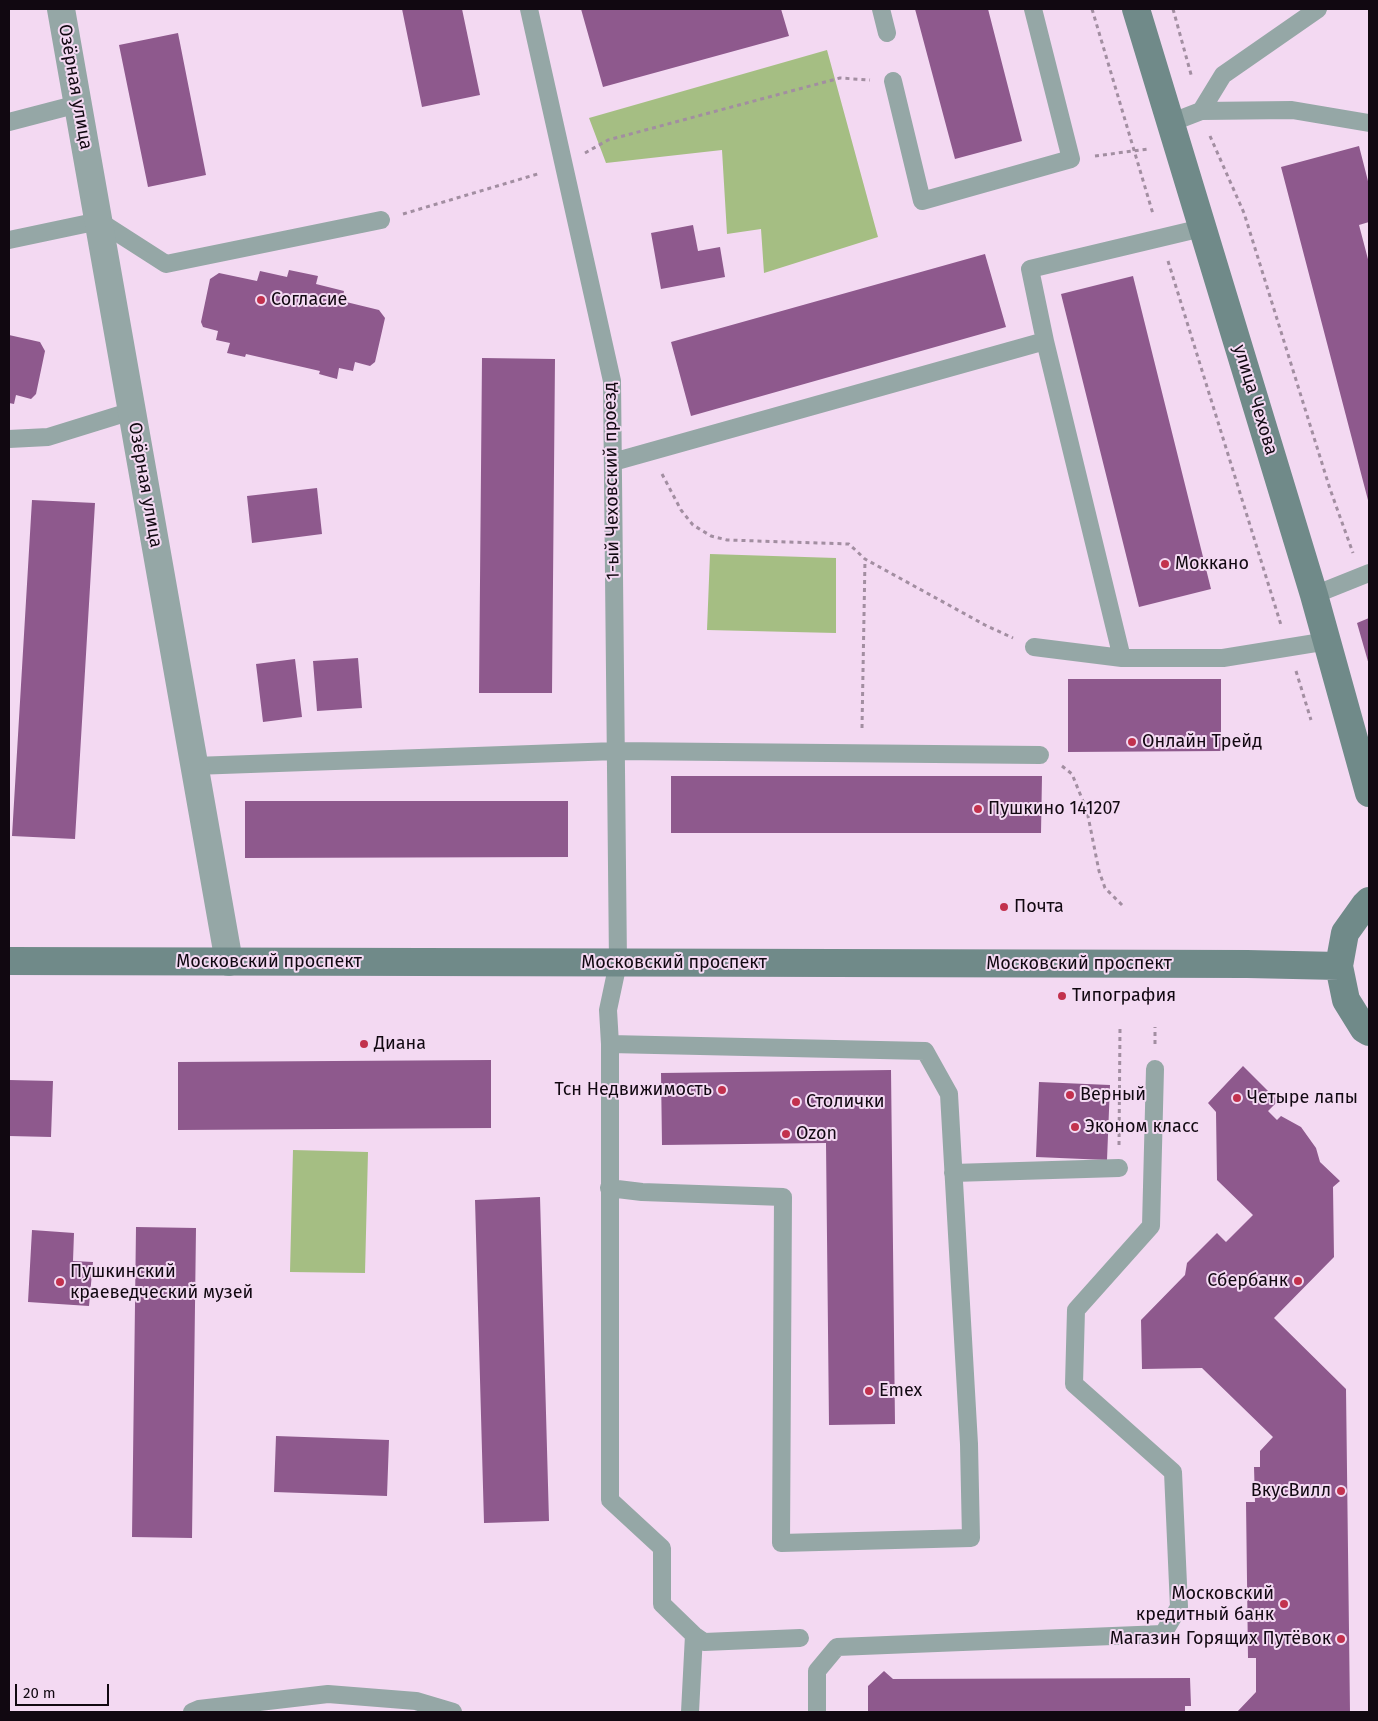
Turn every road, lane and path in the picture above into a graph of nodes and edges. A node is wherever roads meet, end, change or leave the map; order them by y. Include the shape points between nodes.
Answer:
1 (61, 9) edge
2 (529, 9) edge
3 (881, 9) edge
4 (1033, 9) edge
5 (1092, 9) edge
6 (1136, 9) edge
7 (1173, 9) edge
8 (1318, 9) edge
9 (887, 33) dead end
10 (893, 81) joint
11 (78, 104) junction
12 (1201, 110) junction
13 (9, 122) edge
14 (1369, 123) edge
15 (1173, 134) junction
16 (1134, 151) junction
17 (1071, 158) junction
18 (563, 166) junction
19 (381, 220) joint
20 (99, 221) junction
21 (1202, 228) junction
22 (1161, 238) junction
23 (9, 240) edge
24 (1045, 341) junction
25 (132, 411) junction
26 (9, 439) edge
27 (650, 451) junction
28 (613, 462) junction
29 (864, 558) junction
30 (1365, 575) edge
31 (1314, 595) junction
32 (1328, 640) junction
33 (1034, 647) joint
34 (1288, 647) junction
35 (1122, 658) junction
36 (1311, 720) dead end
37 (616, 751) junction
38 (862, 753) junction
39 (1040, 755) joint
40 (194, 766) junction
41 (1369, 793) edge
42 (1369, 901) edge
43 (1123, 906) dead end
44 (9, 961) edge
45 (229, 962) junction
46 (618, 963) junction
47 (1339, 966) junction
48 (1120, 1028) dead end
49 (1369, 1032) edge
50 (610, 1044) junction
51 (1155, 1069) dead end
52 (1119, 1168) joint
53 (953, 1173) junction
54 (609, 1188) junction
55 (694, 1635) junction
56 (800, 1638) dead end
57 (192, 1712) edge
58 (452, 1712) edge
59 (690, 1712) edge
60 (817, 1712) edge

1 - 11 street, Озёрная улица
2 - 18 lane, 1-ый Чеховский проезд
3 - 9 lane
4 - 17 lane
5 - 16 path
6 - 15 main road, улица Чехова
7 - 12 path
8 - 12 lane via 1223,75
10 - 17 lane via 922,201
10 - 18 path via 840,78 608,140
11 - 13 lane
11 - 20 street, Озёрная улица
12 - 14 lane via 1292,110
12 - 15 lane
12 - 30 path via 1244,213 1330,489
15 - 16 path
15 - 21 main road, улица Чехова
16 - 17 path
16 - 22 path
18 - 19 path
18 - 28 lane, 1-ый Чеховский проезд via 612,381
19 - 20 lane via 166,264
20 - 23 lane
20 - 25 street, Озёрная улица
21 - 22 lane
21 - 31 main road, улица Чехова
22 - 24 lane via 1030,269
22 - 34 path
24 - 27 lane
24 - 35 lane
25 - 26 lane via 48,437
25 - 40 street, Озёрная улица
27 - 28 lane
27 - 29 path via 681,510 693,525 712,536 727,540 849,544
28 - 37 lane, 1-ый Чеховский проезд
29 - 33 path via 985,625
29 - 38 path
30 - 31 lane
31 - 32 main road, улица Чехова
32 - 34 lane
32 - 41 main road, улица Чехова
33 - 35 lane
34 - 35 lane via 1223,658
34 - 36 path
37 - 38 lane
37 - 40 lane
37 - 46 lane, 1-ый Чеховский проезд
38 - 39 lane
39 - 43 path via 1072,774 1087,812 1104,888
40 - 45 street, Озёрная улица
42 - 47 main road via 1345,933
44 - 45 main road, Московский проспект
45 - 46 main road, Московский проспект
46 - 47 main road, Московский проспект
46 - 50 lane, 1-ый Чеховский проезд via 608,1010
47 - 49 main road via 1346,1000
48 - 52 path
50 - 53 lane via 926,1051 949,1094
50 - 54 lane, 1-ый Чеховский проезд
51 - 60 lane via 1151,1226 1076,1310 1074,1384 1173,1472 1179,1607 1163,1634 837,1647 817,1671
52 - 53 lane
53 - 54 lane via 972,1538 781,1543 783,1197
54 - 55 lane, 1-ый Чеховский проезд via 610,1500 662,1548 662,1604
55 - 56 lane via 704,1642
55 - 59 lane
57 - 58 lane via 328,1694 416,1701

